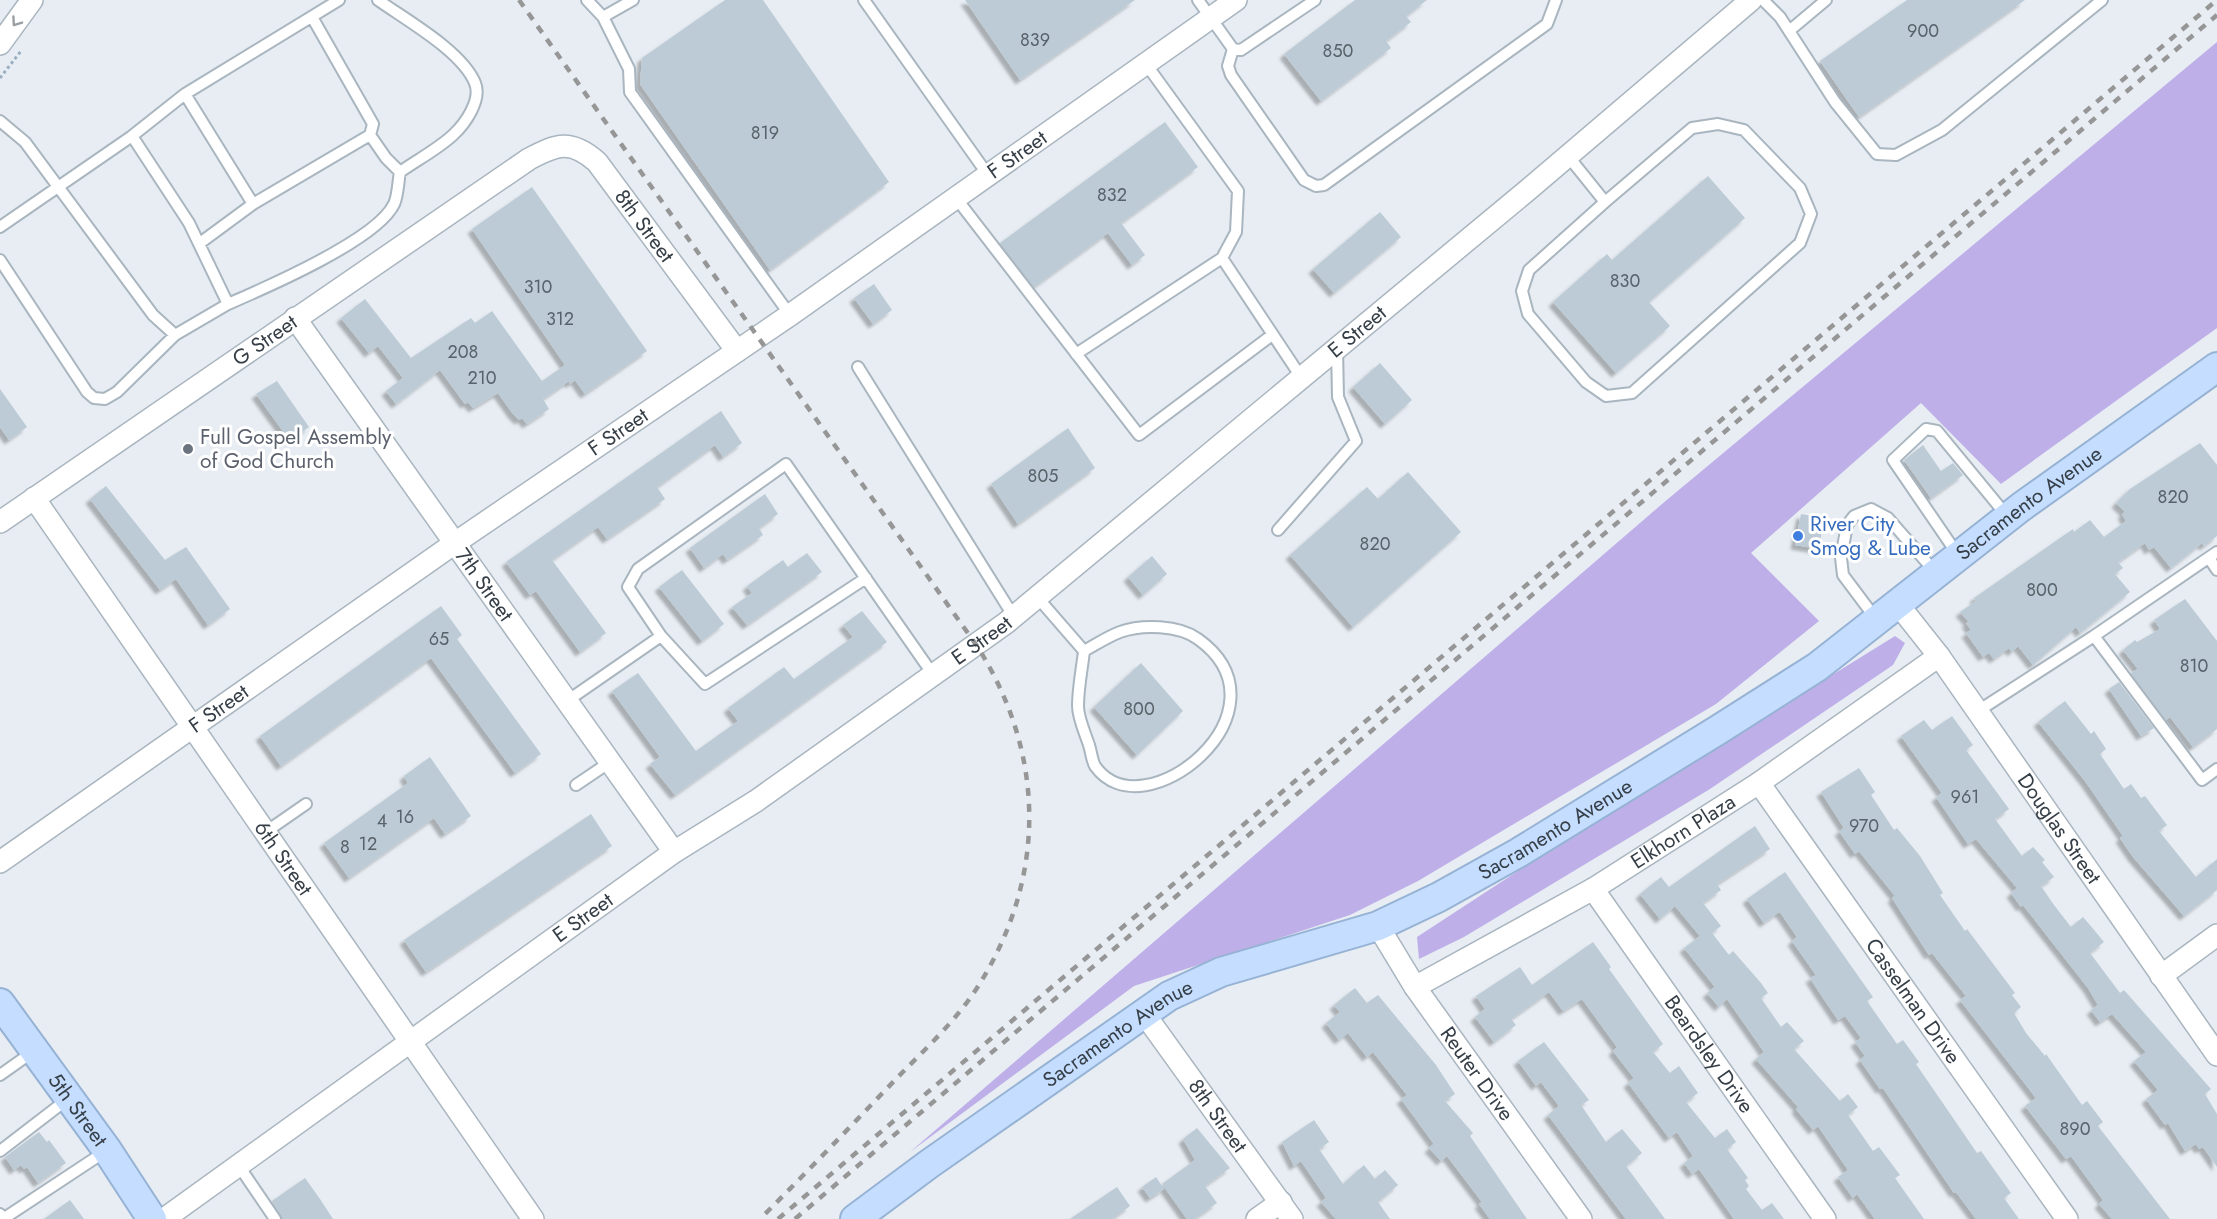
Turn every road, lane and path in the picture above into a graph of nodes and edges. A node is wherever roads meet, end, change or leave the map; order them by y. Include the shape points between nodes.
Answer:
1 (32, 0) edge
2 (339, 0) edge
3 (378, 0) edge
4 (587, 0) edge
5 (633, 0) edge
6 (864, 0) edge
7 (1198, 0) edge
8 (1236, 0) edge
9 (1315, 0) edge
10 (1556, 0) edge
11 (1751, 0) edge
12 (1764, 0) edge
13 (1826, 0) edge
14 (2102, 0) edge
15 (2089, 4) edge
16 (603, 16) junction
17 (312, 17) junction
18 (1211, 18) junction
19 (1788, 31) junction
20 (0, 44) edge
21 (1233, 49) junction
22 (1146, 64) junction
23 (185, 94) junction
24 (0, 121) edge
25 (370, 135) junction
26 (132, 136) junction
27 (1568, 156) junction
28 (529, 159) joint
29 (400, 172) junction
30 (988, 175) junction
31 (59, 188) junction
32 (956, 198) junction
33 (1605, 201) junction
34 (254, 204) junction
35 (0, 227) edge
36 (200, 243) junction
37 (1222, 258) junction
38 (0, 260) edge
39 (228, 304) junction
40 (790, 315) junction
41 (295, 318) junction
42 (175, 335) junction
43 (1272, 335) junction
44 (1337, 347) junction
45 (737, 351) junction
46 (1077, 354) junction
47 (858, 367) dead end
48 (2217, 367) edge
49 (1301, 377) junction
50 (34, 498) junction
51 (2008, 517) junction
52 (0, 522) edge
53 (1278, 530) dead end
54 (455, 543) junction
55 (2213, 555) edge
56 (1958, 556) junction
57 (2217, 570) edge
58 (1936, 573) junction
59 (866, 578) junction
60 (1038, 598) junction
61 (1887, 611) junction
62 (1014, 617) junction
63 (661, 636) junction
64 (2094, 636) junction
65 (1084, 651) junction
66 (1939, 656) junction
67 (934, 676) junction
68 (567, 701) junction
69 (1978, 711) junction
70 (193, 725) junction
71 (610, 762) junction
72 (2217, 769) edge
73 (1759, 783) junction
74 (576, 785) dead end
75 (306, 804) dead end
76 (267, 831) junction
77 (675, 852) junction
78 (0, 862) edge
79 (1593, 889) junction
80 (1378, 926) junction
81 (2217, 935) edge
82 (2161, 976) junction
83 (1415, 987) junction
84 (0, 1003) edge
85 (1143, 1012) junction
86 (412, 1041) junction
87 (34, 1050) junction
88 (2217, 1054) edge
89 (0, 1075) edge
90 (69, 1098) junction
91 (107, 1150) junction
92 (0, 1151) edge
93 (239, 1166) junction
94 (1286, 1211) edge
95 (0, 1214) edge
96 (152, 1219) edge
97 (164, 1219) edge
98 (275, 1219) edge
99 (533, 1219) edge
100 (855, 1219) edge
101 (1257, 1219) edge
102 (1581, 1219) edge
103 (1825, 1219) edge
104 (2067, 1219) edge

1 -> 20 street
2 - 17 lane
3 - 29 lane via 465,66 476,85 475,101 453,135
4 - 16 lane
5 - 16 lane
6 - 30 lane
7 - 18 lane
8 - 18 street, F Street
9 - 21 lane via 1241,50
10 - 21 lane via 1547,24 1324,185 1304,180 1231,75 1228,66
11 - 27 street, E Street
12 - 19 lane
13 - 19 lane
14 - 15 lane
15 - 19 lane via 1942,130 1896,155 1876,154 1835,102
16 - 40 lane via 629,69 630,92
17 - 23 lane
17 - 25 lane via 373,124
18 - 21 lane
18 - 22 street, F Street
22 - 30 street, F Street
22 - 37 lane via 1238,191 1236,232
23 - 26 lane
23 - 34 lane
24 - 31 lane via 26,142
25 - 29 lane
25 - 34 lane
26 - 31 lane
26 - 36 lane
27 - 33 lane
27 - 44 street, E Street
28 - 41 street, G Street
28 - 45 street, 8th Street via 550,148 568,145 597,162
29 - 39 lane via 394,205 375,226 313,265
30 - 32 street, F Street
31 - 35 lane
31 - 42 lane via 153,315
32 - 40 street, F Street
32 - 46 lane
33 - 33 lane via 1529,270 1522,291 1528,314 1586,382 1606,396 1632,393 1800,243 1811,214 1800,188 1744,130 1718,124 1692,128
34 - 36 lane
36 - 39 lane
37 - 43 lane
37 - 46 lane
38 - 42 lane via 94,398 105,399 117,392
39 - 42 lane
40 - 45 street, F Street
41 - 50 street, G Street
41 - 54 street, 7th Street
43 - 46 lane via 1139,435
43 - 49 lane
44 - 49 street, E Street
44 - 53 lane via 1338,397 1356,441
45 - 54 street, F Street
47 - 62 lane
48 - 51 main road, Sacramento Avenue
49 - 60 street, E Street
50 - 52 street, G Street
50 - 70 street, 6th Street
51 - 56 main road, Sacramento Avenue
51 - 56 lane via 1937,431 1926,429 1893,460
54 - 68 street, 7th Street
54 - 70 street, F Street
55 - 57 lane
55 - 64 lane
56 - 58 main road, Sacramento Avenue
58 - 61 main road, Sacramento Avenue
58 - 61 lane via 1888,518 1871,509 1854,516 1846,525 1841,558 1843,575
59 - 63 lane via 705,684
59 - 63 lane via 786,464 638,569 628,587
59 - 67 lane
60 - 62 street, E Street
60 - 65 lane
61 - 66 street, Douglas Street
61 - 80 main road, Sacramento Avenue via 1817,667 1718,730 1518,853
62 - 67 street, E Street
63 - 68 lane
64 - 69 lane
64 - 72 lane via 2202,780
65 - 65 lane via 1078,707 1095,766 1109,779 1131,787 1153,785 1200,757 1220,735 1230,711 1231,681 1216,652 1190,633 1156,627 1121,632
66 - 69 street, Douglas Street
66 - 73 street, Elkhorn Plaza
67 - 77 street, E Street via 756,801
68 - 71 street, 7th Street
69 - 82 street, Douglas Street
70 - 76 street, 6th Street
70 - 78 street, F Street
71 - 74 lane
71 - 77 street, 7th Street
73 - 79 street, Elkhorn Plaza
73 - 104 street, Casselman Drive
75 - 76 lane
76 - 86 street, 6th Street
77 - 86 street, E Street
79 - 83 street, Elkhorn Plaza
79 - 103 street, Beardsley Drive
80 - 83 street, Reuter Drive
80 - 85 main road, Sacramento Avenue via 1221,972
81 - 82 street
82 - 88 street, Douglas Street
83 - 102 street, Reuter Drive
84 - 87 main road, 5th Street
85 - 94 street, 8th Street
85 - 100 main road, Sacramento Avenue
86 - 93 street, E Street
86 - 99 street, 6th Street
87 - 89 lane
87 - 90 main road, 5th Street
90 - 91 main road, 5th Street
90 - 92 lane
91 - 95 lane via 3,1219
91 - 96 main road, 5th Street
93 - 97 street, E Street
93 - 98 lane
94 - 101 street

